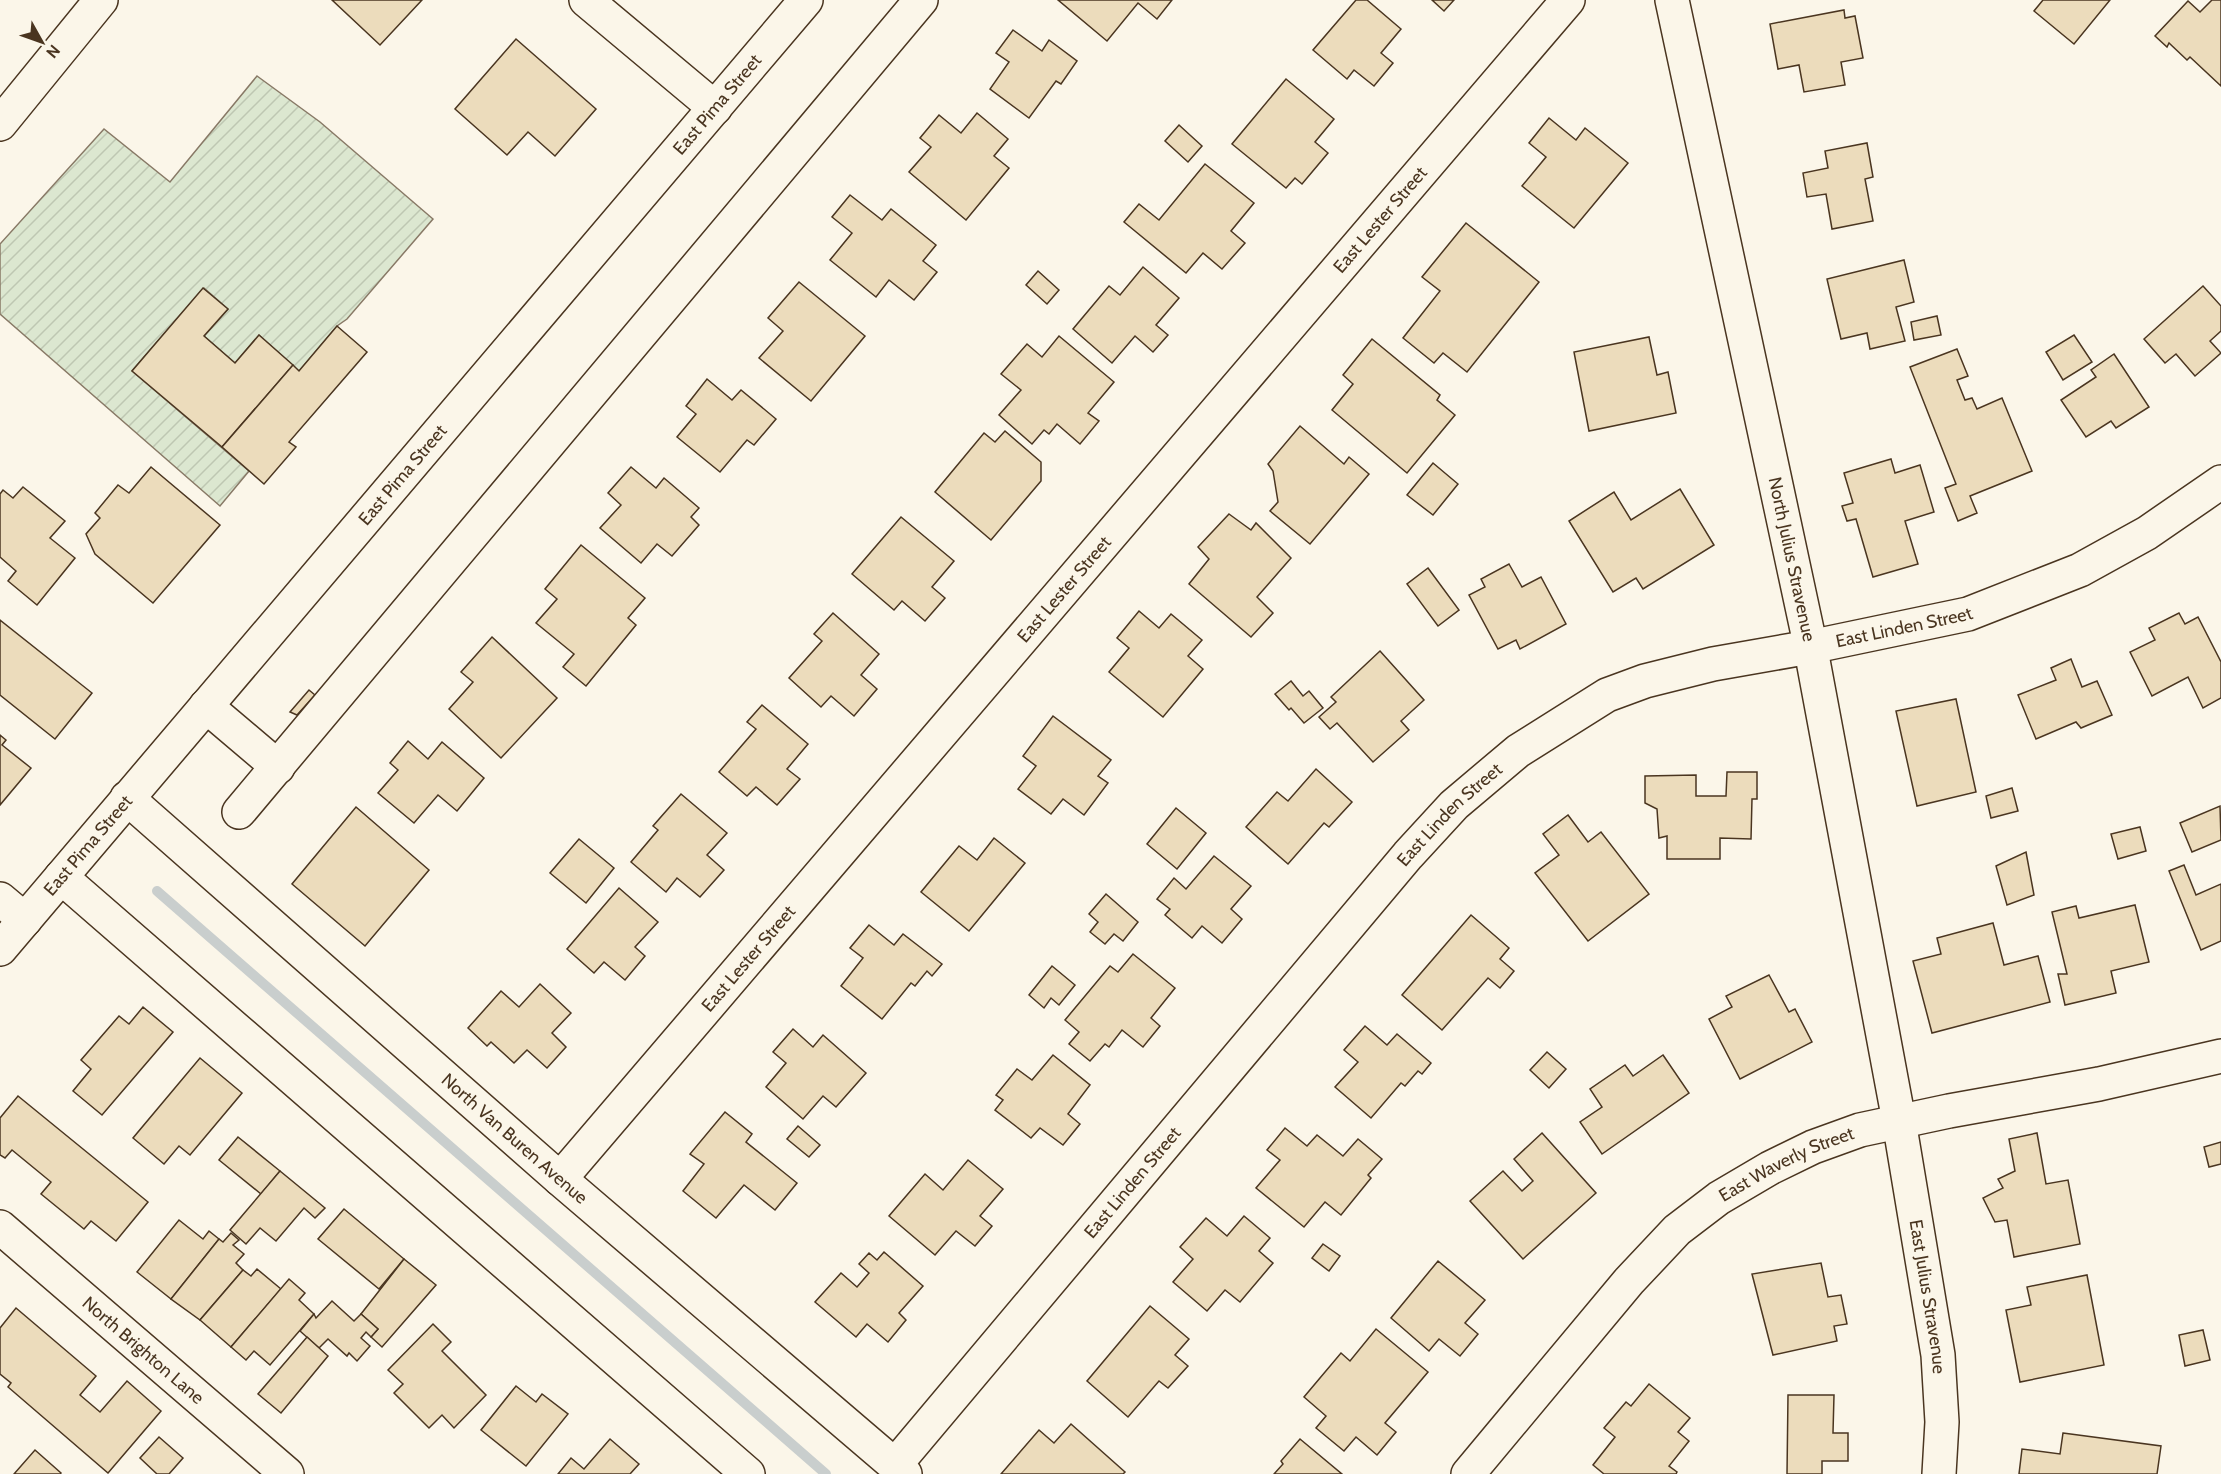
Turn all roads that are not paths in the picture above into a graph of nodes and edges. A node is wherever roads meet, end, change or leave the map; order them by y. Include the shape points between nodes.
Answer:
1 (101, 0) edge
2 (586, 0) edge
3 (806, 0) edge
4 (921, 0) edge
5 (1568, 0) edge
6 (1672, 0) edge
7 (716, 108) junction
8 (0, 124) edge
9 (2221, 482) edge
10 (1810, 647) junction
11 (206, 705) junction
12 (278, 766) junction
13 (127, 798) junction
14 (239, 812) dead end
15 (61, 877) junction
16 (0, 899) edge
17 (25, 920) junction
18 (0, 949) edge
19 (2221, 1056) edge
20 (1899, 1121) junction
21 (560, 1179) junction
22 (0, 1227) edge
23 (900, 1470) edge
24 (286, 1474) edge
25 (748, 1474) edge
26 (1468, 1474) edge
27 (1939, 1474) edge

1 - 8 street
2 - 7 street
3 - 7 street, East Pima Street
4 - 12 street
5 - 21 street, East Lester Street
6 - 10 street, North Julius Stravenue
7 - 11 street, East Pima Street
9 - 10 street, East Linden Street via 2147,533 2080,570 2024,593 1968,614
10 - 20 street, North Julius Stravenue
10 - 23 street, East Linden Street via 1713,664 1607,695 1518,751 1454,805 1408,855
11 - 12 street
11 - 13 street, East Pima Street
12 - 14 street
13 - 15 street, East Pima Street
13 - 21 street, North Van Buren Avenue
15 - 17 street, East Pima Street
15 - 25 street
16 - 17 street
17 - 18 street, East Pima Street
19 - 20 street, East Waverly Street via 2099,1084
20 - 26 street, East Waverly Street via 1813,1147 1719,1198 1677,1230 1629,1281
20 - 27 street, East Julius Stravenue via 1938,1355 1942,1422
21 - 23 street, North Van Buren Avenue
22 - 24 street, North Brighton Lane

